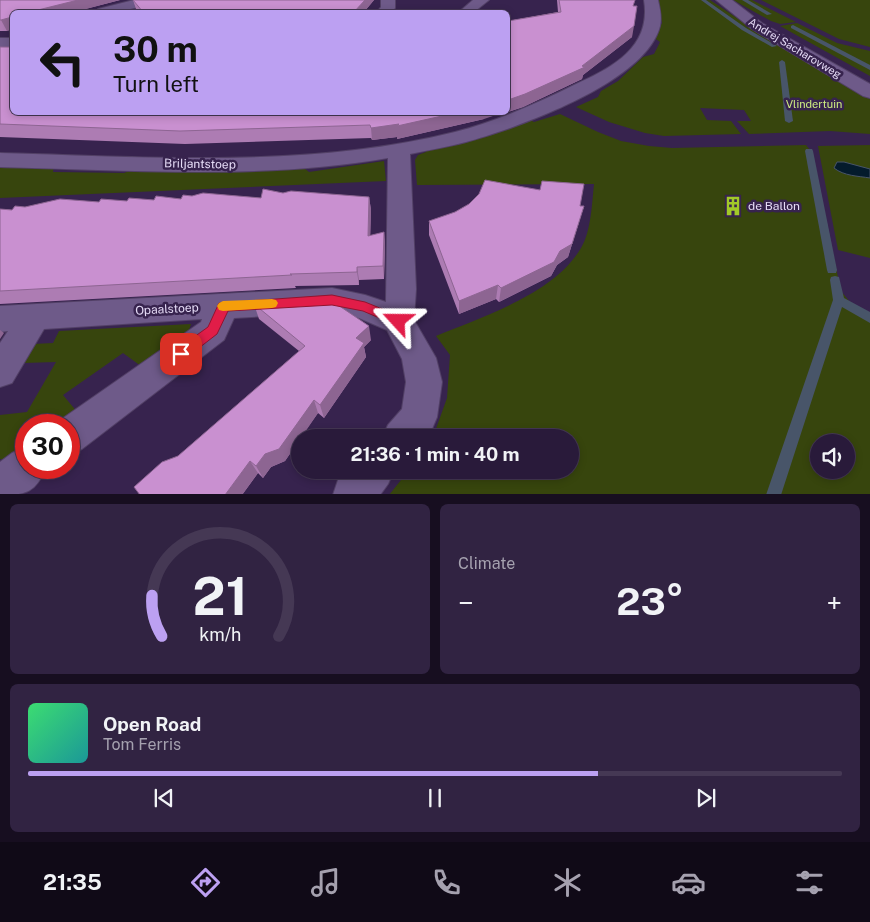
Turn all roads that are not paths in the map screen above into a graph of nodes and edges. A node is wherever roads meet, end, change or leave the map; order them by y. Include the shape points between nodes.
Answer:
1 (150, 0) edge
2 (482, 0) edge
3 (651, 0) edge
4 (723, 0) edge
5 (111, 10) edge
6 (469, 10) edge
7 (870, 78) edge
8 (870, 92) edge
9 (398, 149) junction
10 (0, 160) edge
11 (223, 306) junction
12 (35, 316) junction
13 (0, 319) edge
14 (398, 321) junction
15 (0, 372) edge
16 (80, 428) edge
17 (409, 429) edge
18 (15, 476) edge
19 (366, 479) edge
20 (0, 487) edge
21 (353, 494) edge

1 - 5 street
2 - 6 street
3 - 9 street, Briljantstoep via 655,14 650,34 631,57 609,74 575,94 523,117 480,131
4 - 7 street, Andrej Sacharovweg
4 - 8 street, Andrej Sacharovweg via 757,26
9 - 10 street, Briljantstoep via 310,161 256,164
9 - 14 street via 402,300
11 - 12 street, Opaalstoep
11 - 14 street, Opaalstoep via 332,300 365,307
11 - 16 street via 213,331
12 - 13 street, Opaalstoep
12 - 15 street
14 - 17 street via 420,358 424,382 419,417
18 - 20 street
19 - 21 street

